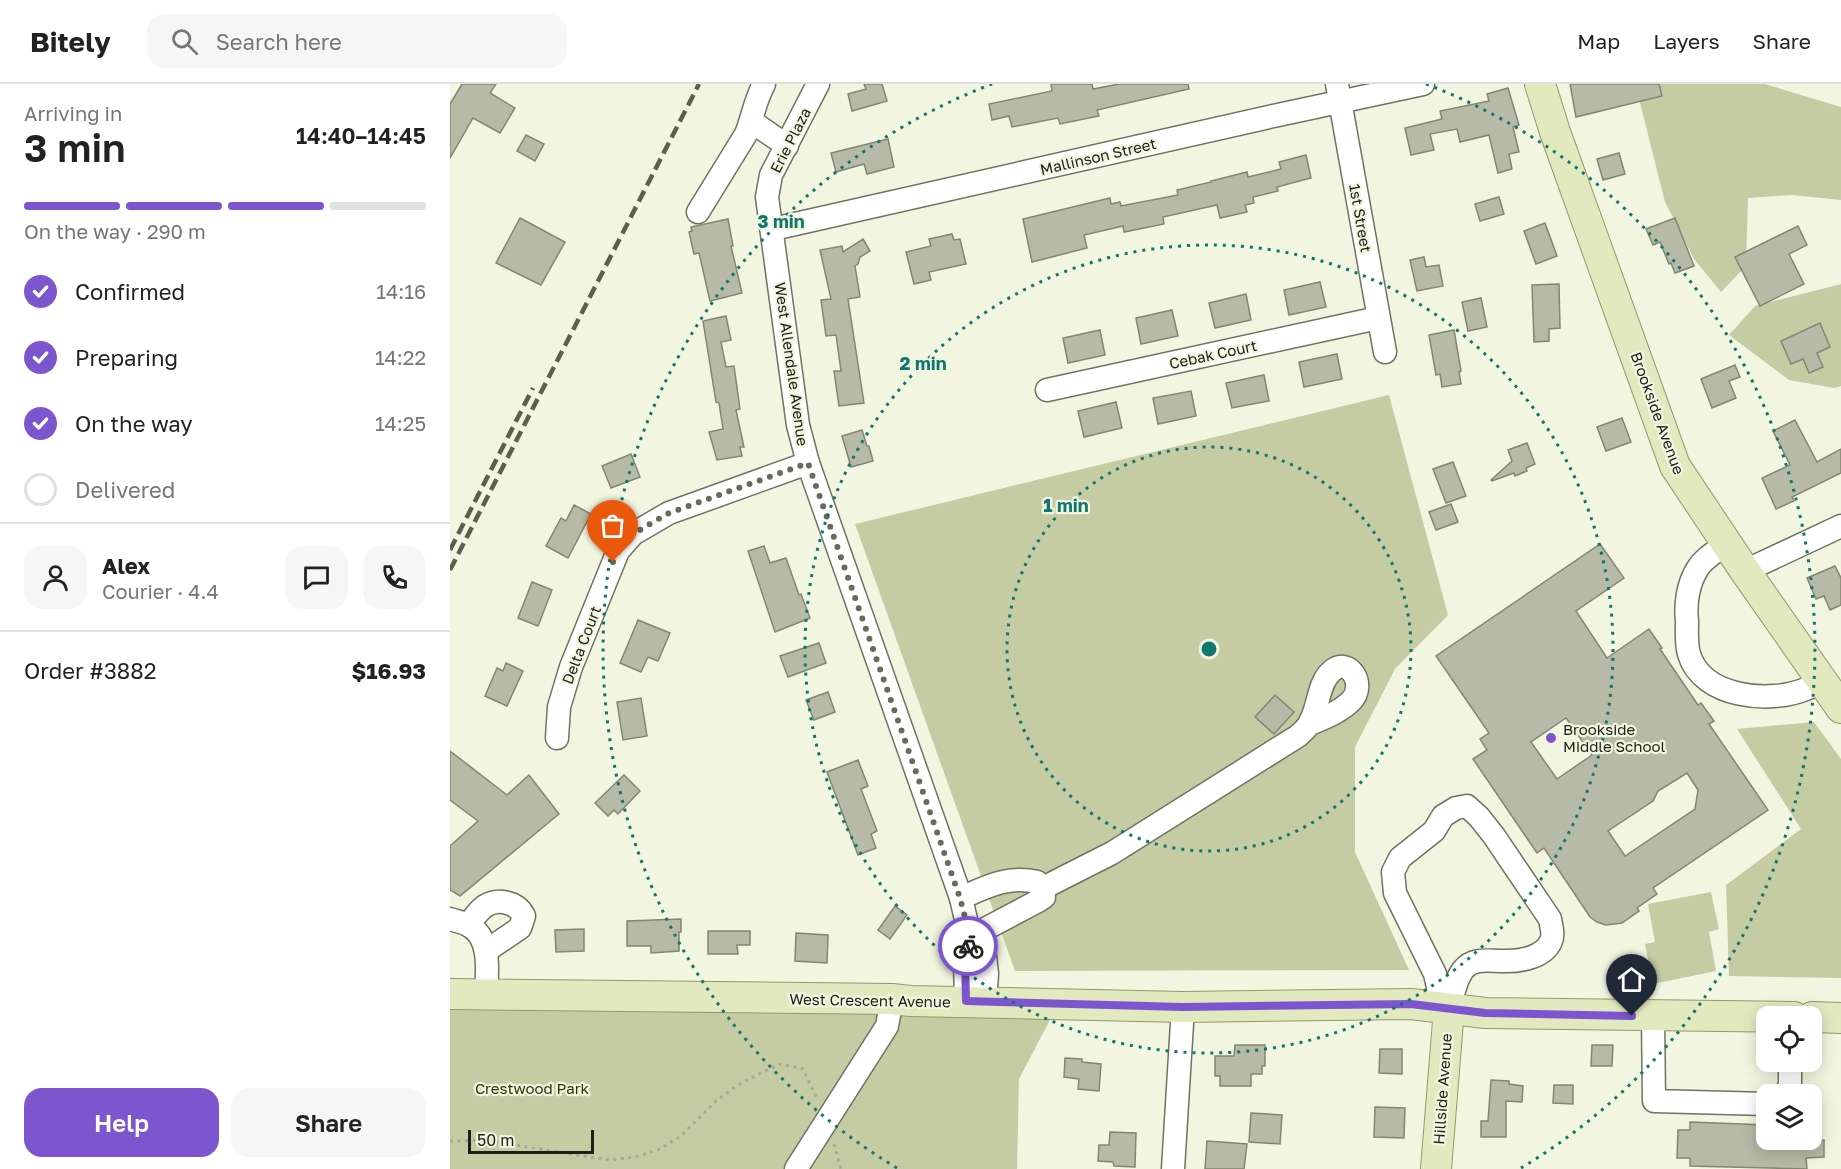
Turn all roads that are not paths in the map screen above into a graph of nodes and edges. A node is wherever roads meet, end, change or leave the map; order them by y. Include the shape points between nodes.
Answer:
1 (764, 84) edge
2 (818, 84) edge
3 (1423, 84) edge
4 (1540, 84) edge
5 (1338, 93) edge
6 (751, 121) junction
7 (787, 146) junction
8 (767, 197) joint
9 (698, 212) dead end
10 (772, 229) junction
11 (1378, 318) junction
12 (1385, 352) dead end
13 (1047, 390) dead end
14 (808, 463) junction
15 (1841, 526) edge
16 (1726, 544) junction
17 (1745, 571) junction
18 (1822, 680) junction
19 (1841, 708) edge
20 (1310, 724) dead end
21 (557, 738) dead end
22 (1043, 888) junction
23 (960, 898) junction
24 (459, 922) edge
25 (970, 937) junction
26 (486, 951) junction
27 (450, 994) edge
28 (486, 994) junction
29 (892, 999) junction
30 (975, 1001) junction
31 (1183, 1007) junction
32 (1449, 1009) junction
33 (1653, 1016) junction
34 (1756, 1017) edge
35 (1822, 1017) edge
36 (1841, 1018) edge
37 (1756, 1104) edge
38 (796, 1169) edge
39 (1173, 1169) edge
40 (1436, 1169) edge

1 - 6 street
2 - 7 street, Erie Plaza
3 - 5 street, Mallinson Street
4 - 16 main road, Brookside Avenue via 1675,466
5 - 10 street, Mallinson Street
5 - 11 street, 1st Street
6 - 7 street
6 - 9 street
7 - 8 street, Erie Plaza via 771,175
8 - 10 street, West Allendale Avenue
10 - 14 street, West Allendale Avenue via 798,425
11 - 12 street, 1st Street
11 - 13 street, Cebak Court
14 - 21 street, Delta Court via 669,513 633,534 618,551 571,667 559,707
14 - 23 street, West Allendale Avenue
15 - 17 street
16 - 17 main road, Brookside Avenue
16 - 18 street via 1699,566 1688,594 1689,655 1700,671 1713,684 1732,692 1768,697 1807,689
17 - 18 main road, Brookside Avenue
18 - 19 main road, Brookside Avenue
20 - 22 street via 1298,736 1112,853
22 - 23 street via 1029,880 1008,881
22 - 25 street via 1044,897
23 - 25 street, West Allendale Avenue
24 - 26 street via 482,939
24 - 26 street via 495,902 521,911 524,916 520,928
25 - 30 street, West Allendale Avenue via 985,957 987,974
26 - 28 street
27 - 28 main road, West Crescent Avenue
28 - 29 main road, West Crescent Avenue
29 - 30 main road, West Crescent Avenue
29 - 38 street via 887,1026
30 - 31 main road, West Crescent Avenue
31 - 32 main road, West Crescent Avenue via 1411,1004
31 - 39 street
32 - 32 street via 1463,969 1485,960 1527,959 1551,941 1552,930 1550,919 1494,836 1467,806 1443,816 1434,831 1400,858 1393,872 1395,893
32 - 33 main road, West Crescent Avenue
32 - 40 main road, Hillside Avenue
33 - 34 main road, West Crescent Avenue
33 - 37 street via 1654,1101
35 - 36 main road

